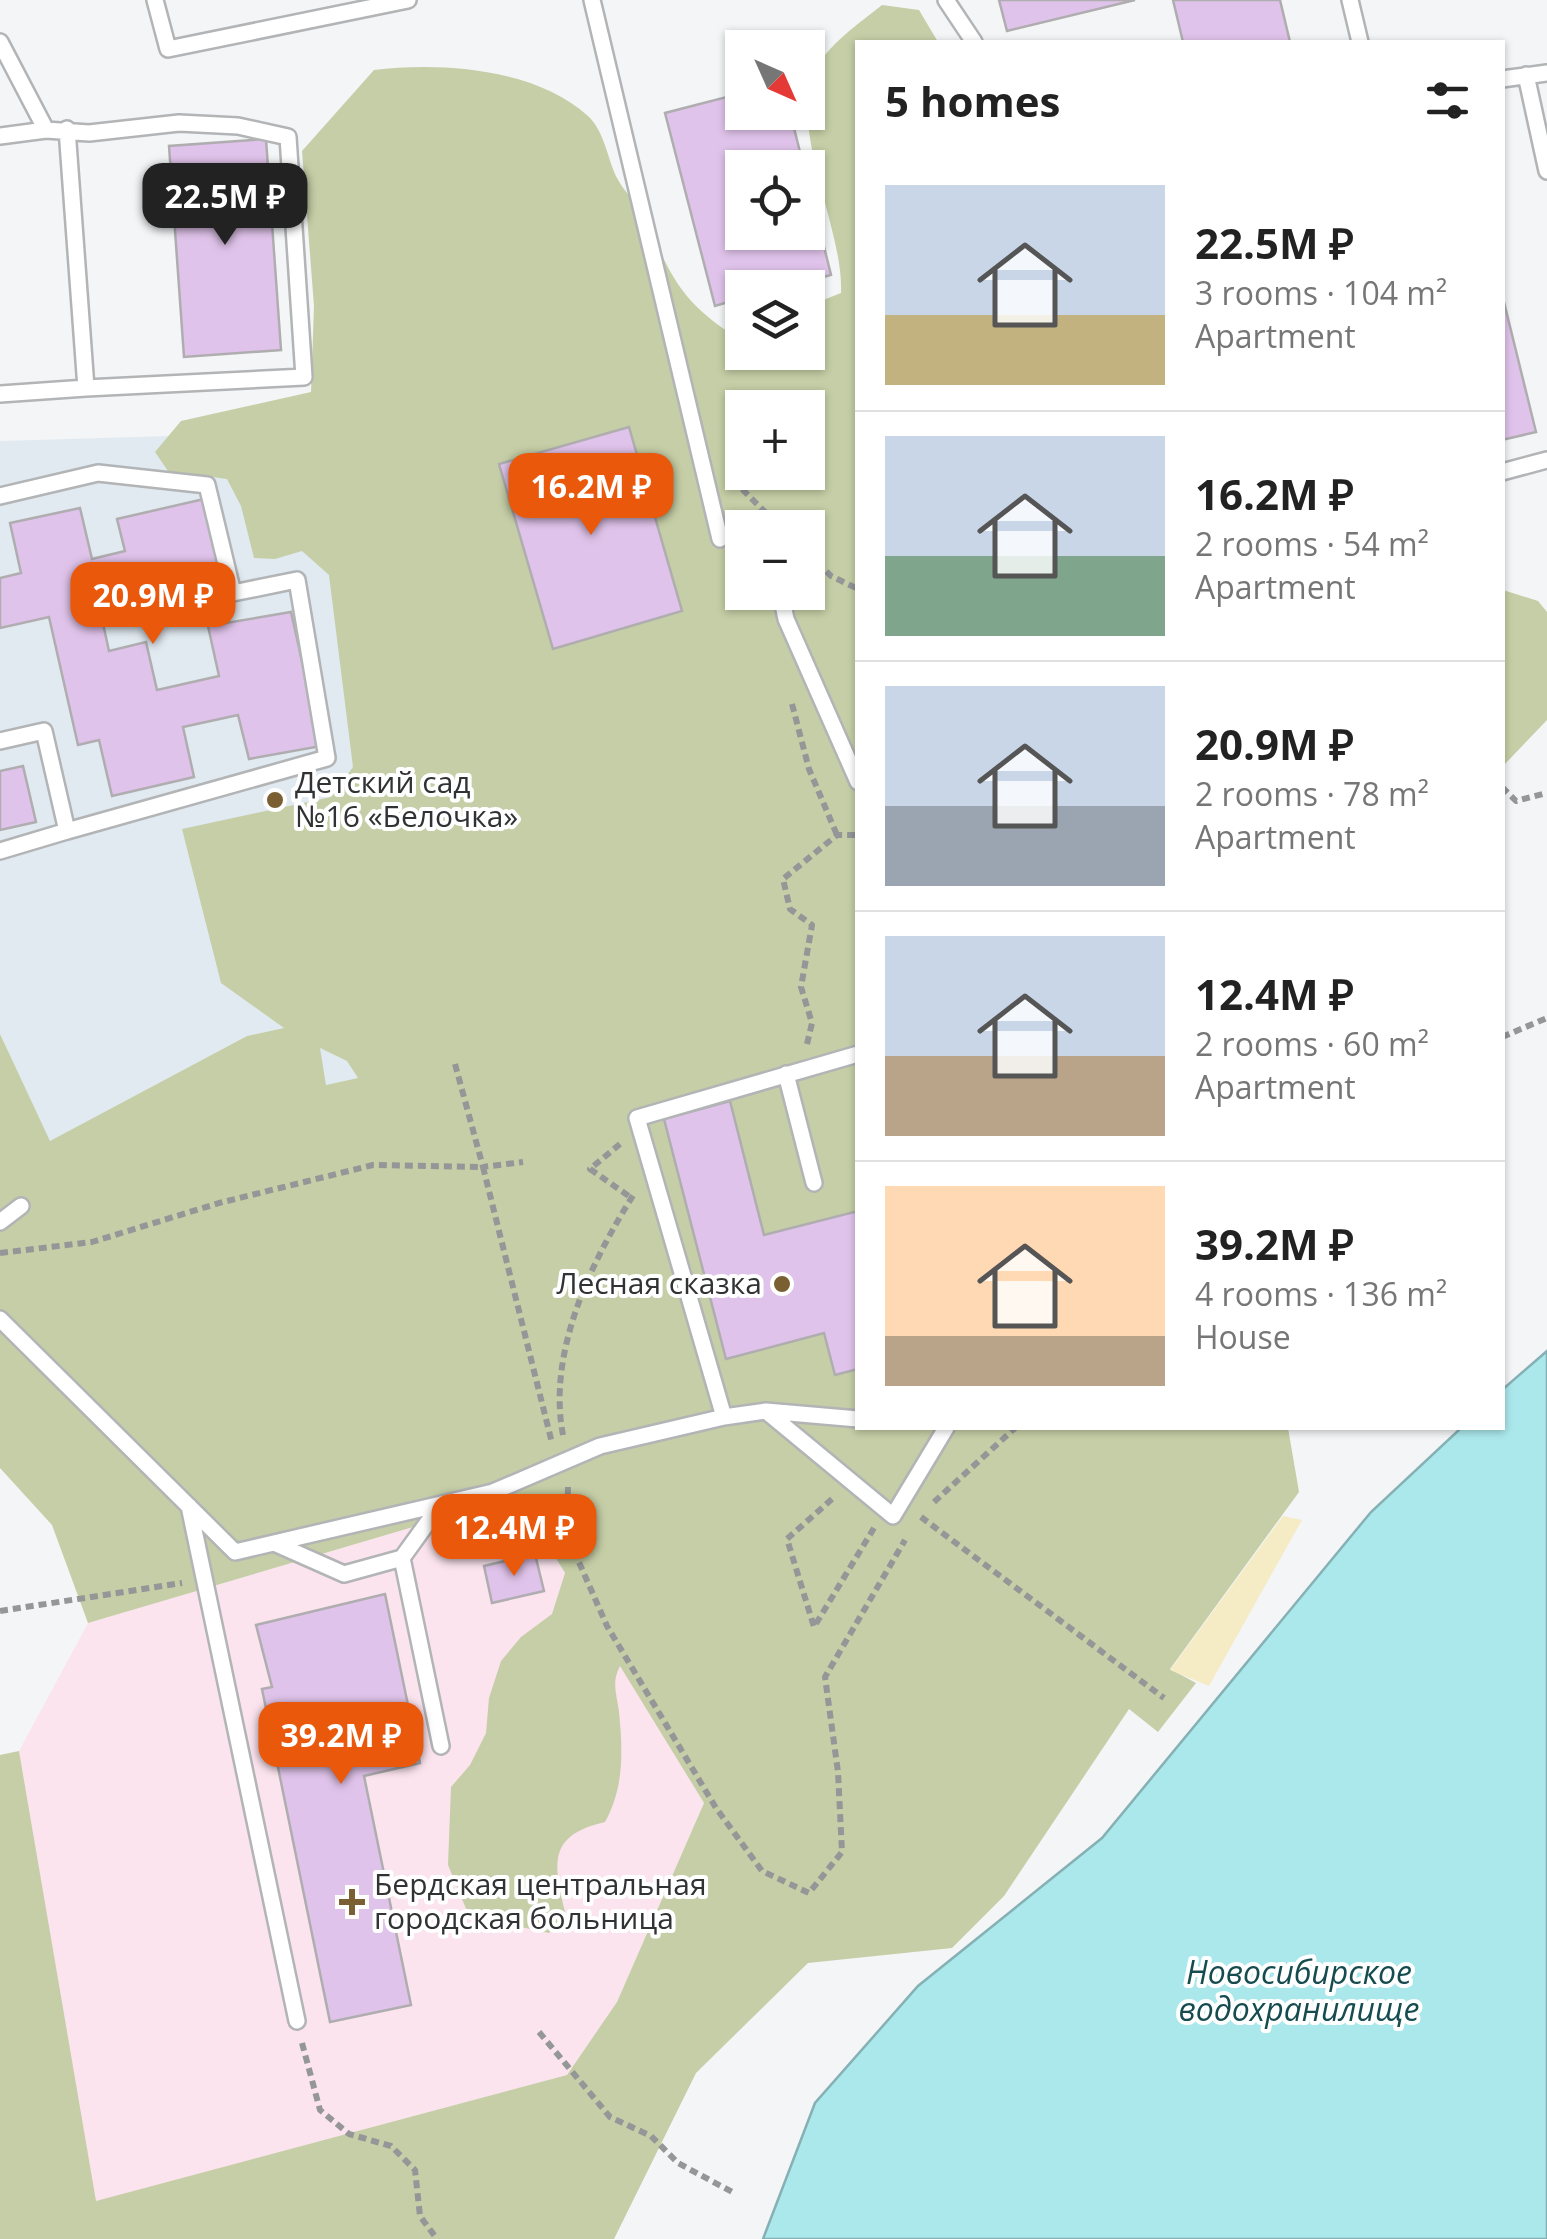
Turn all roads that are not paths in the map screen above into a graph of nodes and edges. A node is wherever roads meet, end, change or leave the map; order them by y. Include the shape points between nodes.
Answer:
1 (155, 0) edge
2 (408, 0) edge
3 (592, 0) edge
4 (946, 0) edge
5 (1350, 0) edge
6 (973, 40) edge
7 (1360, 40) edge
8 (0, 42) edge
9 (1547, 73) edge
10 (1526, 76) junction
11 (1505, 79) edge
12 (46, 130) junction
13 (67, 130) junction
14 (0, 136) edge
15 (1547, 172) edge
16 (86, 388) junction
17 (0, 394) edge
18 (1547, 460) edge
19 (1505, 471) edge
20 (0, 496) edge
21 (720, 538) dead end
22 (234, 593) junction
23 (784, 610) edge
24 (143, 614) dead end
25 (0, 740) edge
26 (855, 775) edge
27 (67, 830) junction
28 (0, 850) edge
29 (855, 1055) edge
30 (794, 1072) junction
31 (814, 1182) dead end
32 (21, 1206) dead end
33 (0, 1222) edge
34 (0, 1318) edge
35 (766, 1412) junction
36 (724, 1417) junction
37 (855, 1418) edge
38 (945, 1430) edge
39 (441, 1504) junction
40 (189, 1505) junction
41 (274, 1543) junction
42 (402, 1558) junction
43 (441, 1746) dead end
44 (297, 2021) road end

1 - 2 lane via 168,49
3 - 21 lane
4 - 6 lane
5 - 7 lane
8 - 12 lane
9 - 10 lane
10 - 11 lane
10 - 15 lane
12 - 13 lane
12 - 14 lane
13 - 16 lane
13 - 16 lane via 179,123 288,137 304,377
16 - 17 lane
18 - 19 lane
20 - 22 lane via 98,473 207,486
22 - 24 lane
22 - 27 lane via 298,580 327,758
23 - 26 lane
25 - 27 lane via 44,731
27 - 28 lane
29 - 30 lane
30 - 31 lane
30 - 36 lane via 637,1118
32 - 33 lane
34 - 40 lane
35 - 36 lane
35 - 37 lane
35 - 38 lane via 892,1516
36 - 39 lane via 600,1446 494,1492
39 - 41 lane
39 - 42 lane
40 - 41 lane via 235,1552
40 - 44 lane
41 - 42 lane via 344,1574
42 - 43 lane

